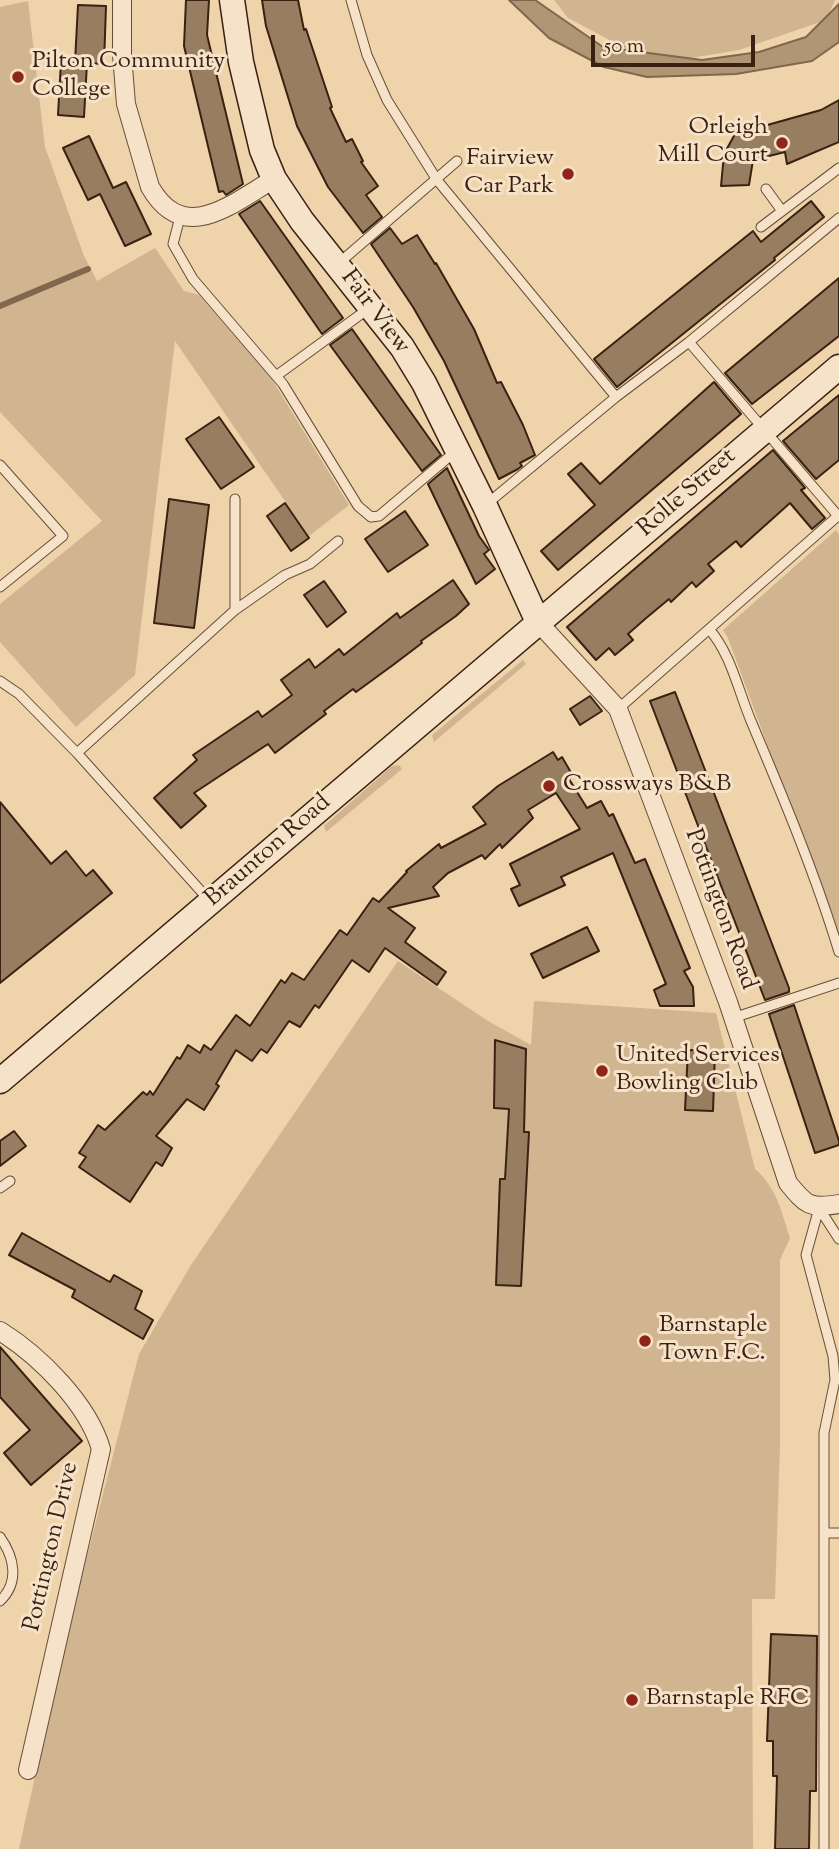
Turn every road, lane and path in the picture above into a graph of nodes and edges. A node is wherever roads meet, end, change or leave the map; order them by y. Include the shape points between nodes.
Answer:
1 (122, 0) edge
2 (232, 0) edge
3 (351, 0) edge
4 (457, 161) dead end
5 (839, 168) edge
6 (274, 180) junction
7 (437, 180) junction
8 (766, 189) dead end
9 (782, 211) junction
10 (180, 217) junction
11 (839, 218) edge
12 (761, 227) dead end
13 (337, 265) junction
14 (370, 307) junction
15 (689, 342) junction
16 (839, 367) edge
17 (276, 376) junction
18 (615, 397) junction
19 (764, 428) junction
20 (457, 449) junction
21 (0, 465) edge
22 (236, 499) dead end
23 (485, 506) junction
24 (839, 516) edge
25 (338, 541) dead end
26 (0, 587) edge
27 (235, 610) junction
28 (538, 622) junction
29 (709, 629) junction
30 (0, 681) edge
31 (618, 709) junction
32 (77, 753) junction
33 (211, 902) junction
34 (838, 946) edge
35 (839, 983) edge
36 (733, 1018) junction
37 (0, 1081) edge
38 (10, 1181) dead end
39 (0, 1188) edge
40 (839, 1204) edge
41 (819, 1208) junction
42 (839, 1239) edge
43 (0, 1331) edge
44 (824, 1533) junction
45 (839, 1533) edge
46 (0, 1537) edge
47 (0, 1601) edge
48 (27, 1770) dead end
49 (824, 1849) edge

1 - 10 street via 126,104 149,187 164,207
2 - 6 main road, Fair View via 240,62
3 - 7 lane via 367,55 387,100
4 - 7 lane
5 - 9 lane
6 - 10 street via 213,214
6 - 13 main road, Fair View
7 - 13 lane
7 - 18 lane
8 - 9 lane
9 - 12 lane
10 - 17 lane via 173,244 183,263
11 - 15 lane
13 - 14 main road, Fair View
14 - 17 lane
14 - 20 main road, Fair View via 402,347
15 - 18 lane
15 - 19 lane
16 - 19 main road, Rolle Street
17 - 20 lane via 358,506 371,517 379,516
18 - 23 lane
19 - 24 lane
19 - 28 main road, Rolle Street
20 - 23 main road, Fair View
21 - 26 lane via 63,536
22 - 27 lane
23 - 28 main road, Fair View
24 - 29 lane
25 - 27 lane via 310,564 285,575
27 - 32 lane
28 - 31 street, Pottington Road
28 - 33 main road, Braunton Road
29 - 31 lane
29 - 34 lane via 722,643
30 - 32 lane
31 - 36 street, Pottington Road
32 - 33 lane
33 - 37 main road, Braunton Road
35 - 36 lane
36 - 41 street, Pottington Road via 788,1183 804,1203
38 - 39 lane
40 - 41 street
41 - 42 lane
41 - 44 lane via 806,1255 835,1380 824,1433
43 - 48 street, Pottington Drive via 60,1383 95,1429 101,1449
44 - 45 lane
44 - 49 lane
46 - 47 lane via 13,1564 11,1585

